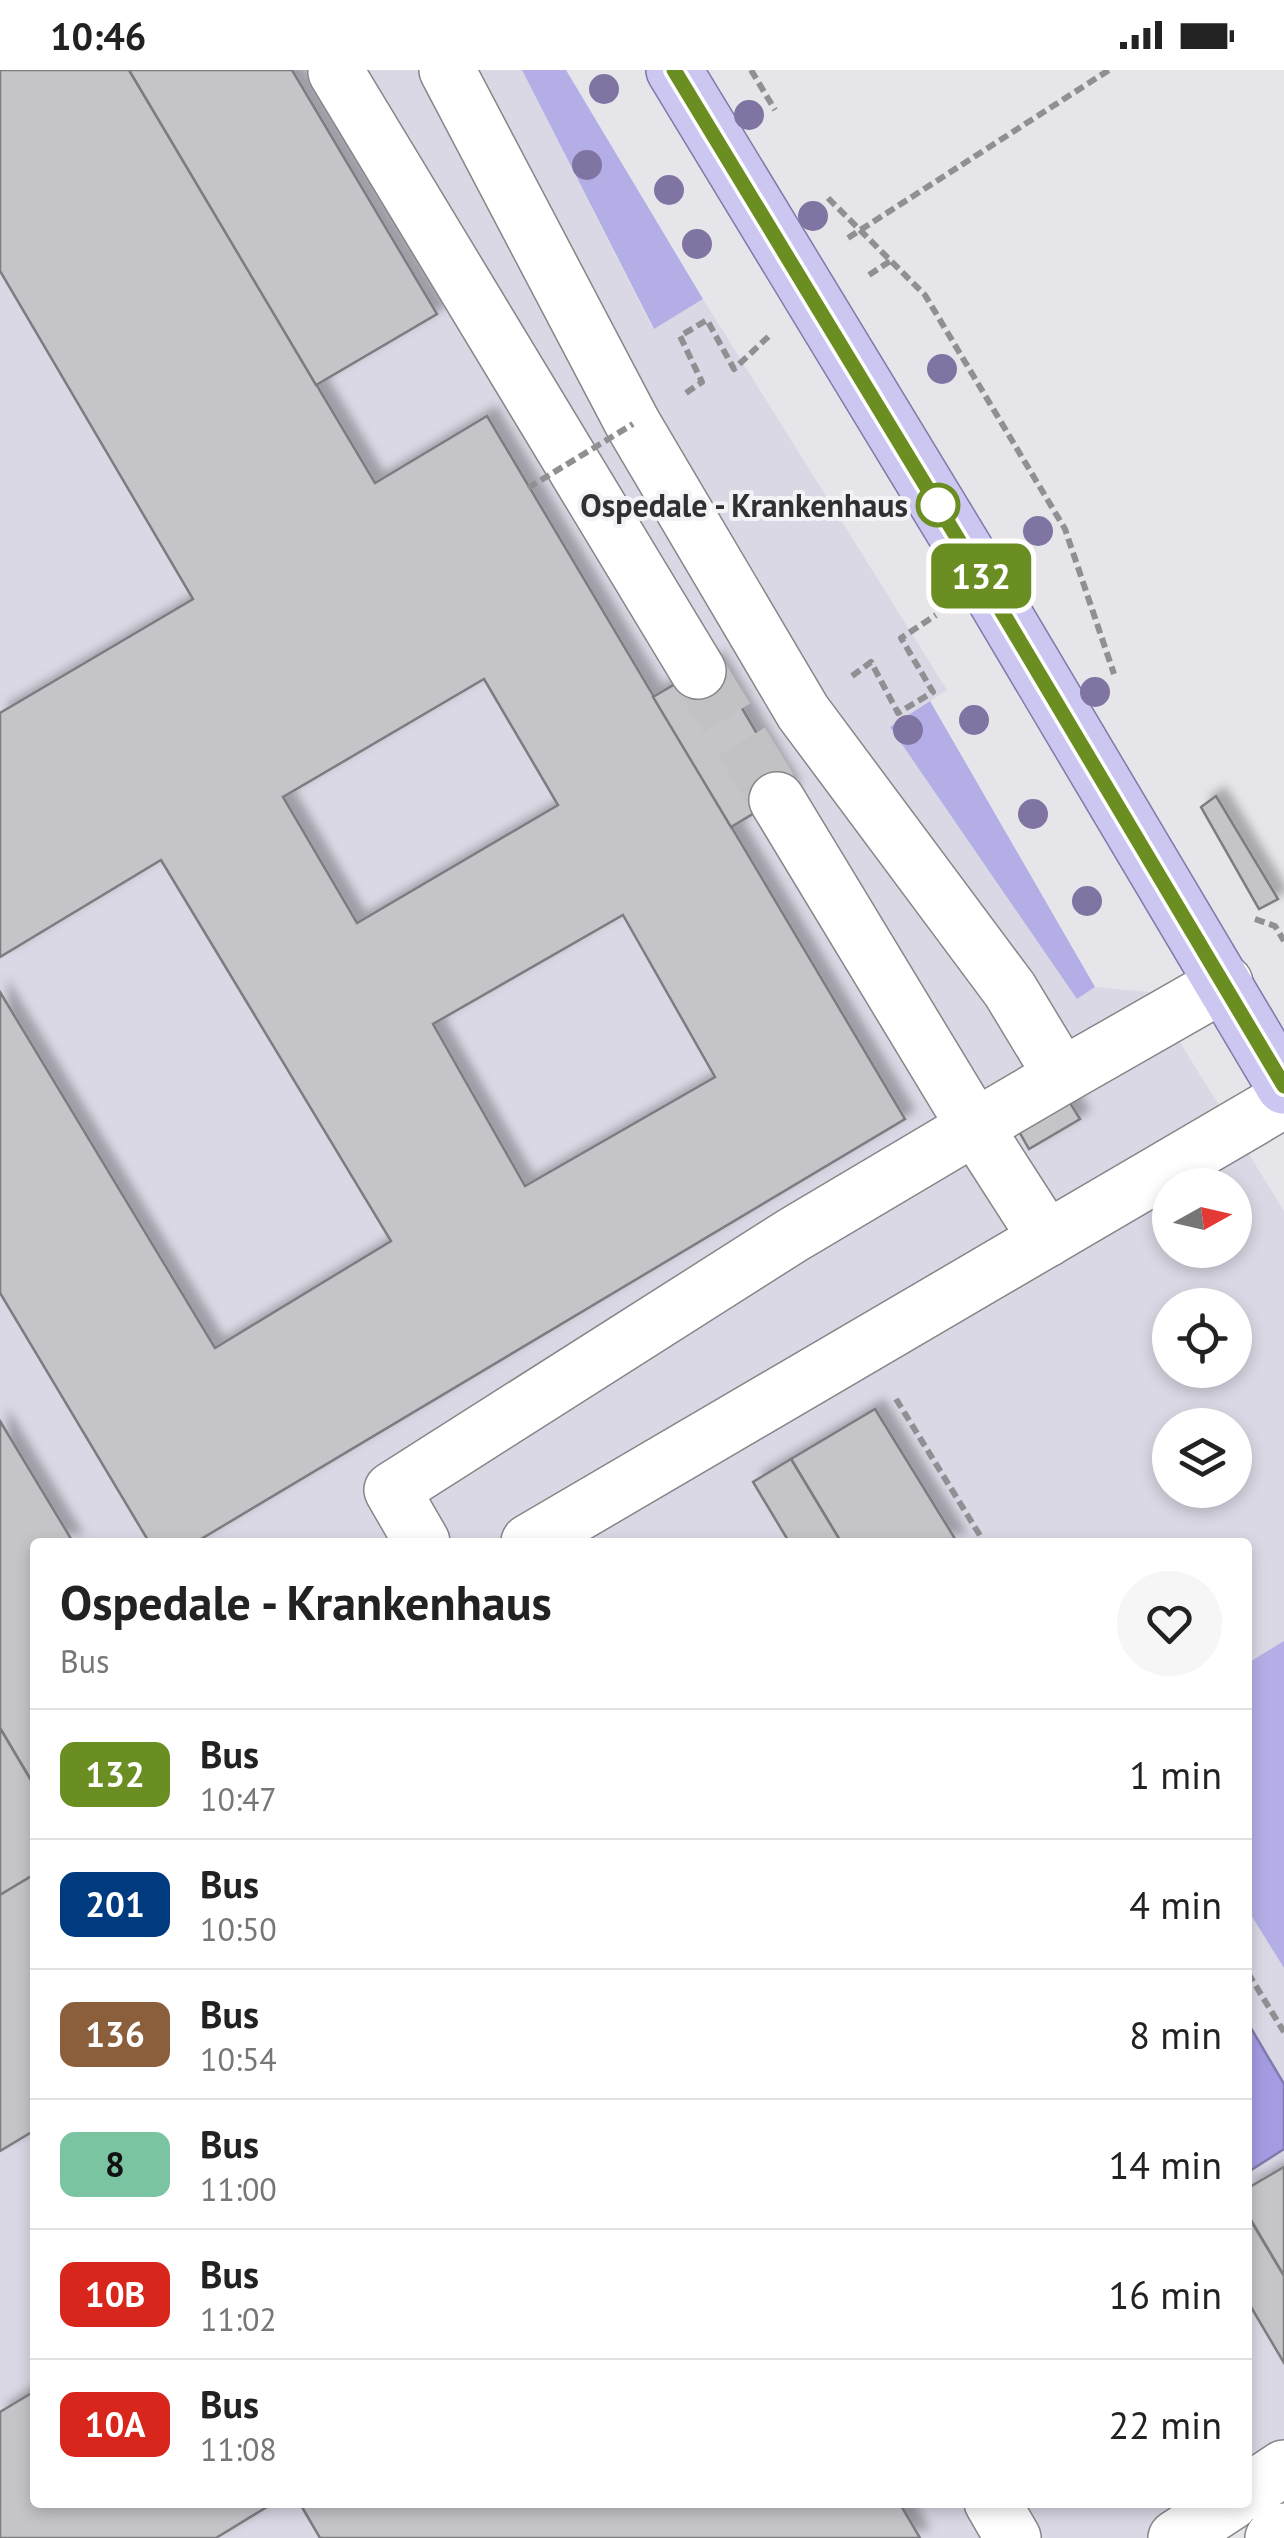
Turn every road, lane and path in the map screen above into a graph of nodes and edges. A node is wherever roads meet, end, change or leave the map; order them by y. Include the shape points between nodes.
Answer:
1 (338, 70) edge
2 (446, 70) edge
3 (674, 70) edge
4 (751, 70) edge
5 (1109, 70) edge
6 (777, 114) dead end
7 (820, 186) dead end
8 (861, 231) junction
9 (794, 267) junction
10 (734, 369) dead end
11 (702, 382) dead end
12 (633, 424) junction
13 (528, 488) dead end
14 (901, 638) dead end
15 (871, 662) dead end
16 (698, 670) tunnel mouth
17 (1115, 681) dead end
18 (777, 800) tunnel mouth
19 (1245, 915) dead end
20 (1284, 941) edge
21 (1224, 983) junction
22 (1062, 1076) junction
23 (1284, 1086) edge
24 (1284, 1100) edge
25 (975, 1127) junction
26 (1047, 1239) junction
27 (864, 1346) junction
28 (420, 1538) edge
29 (535, 1538) edge
30 (982, 1538) edge
31 (1252, 1979) edge
32 (1284, 2032) edge
33 (1284, 2468) edge
34 (1252, 2489) edge
35 (996, 2508) edge
36 (1222, 2508) edge
37 (1284, 2531) edge
38 (1013, 2538) edge
39 (1176, 2538) edge
40 (1273, 2538) edge

1 - 16 lane
2 - 12 lane
3 - 9 main road
4 - 6 path
5 - 8 path
7 - 8 path
8 - 9 path
8 - 17 path via 925,296 1065,529
9 - 21 main road
10 - 11 path via 708,320 680,336
12 - 13 path, bridge
12 - 22 lane via 803,712 1010,990
14 - 15 path via 933,692 898,713
18 - 25 lane
19 - 20 path via 1275,926
21 - 22 lane
21 - 23 main road
22 - 25 lane
24 - 26 lane
25 - 26 lane
25 - 28 lane via 792,1235 392,1490
26 - 27 lane
27 - 29 lane
27 - 30 path
31 - 32 path
33 - 34 lane
35 - 38 lane
36 - 39 lane
37 - 40 lane

